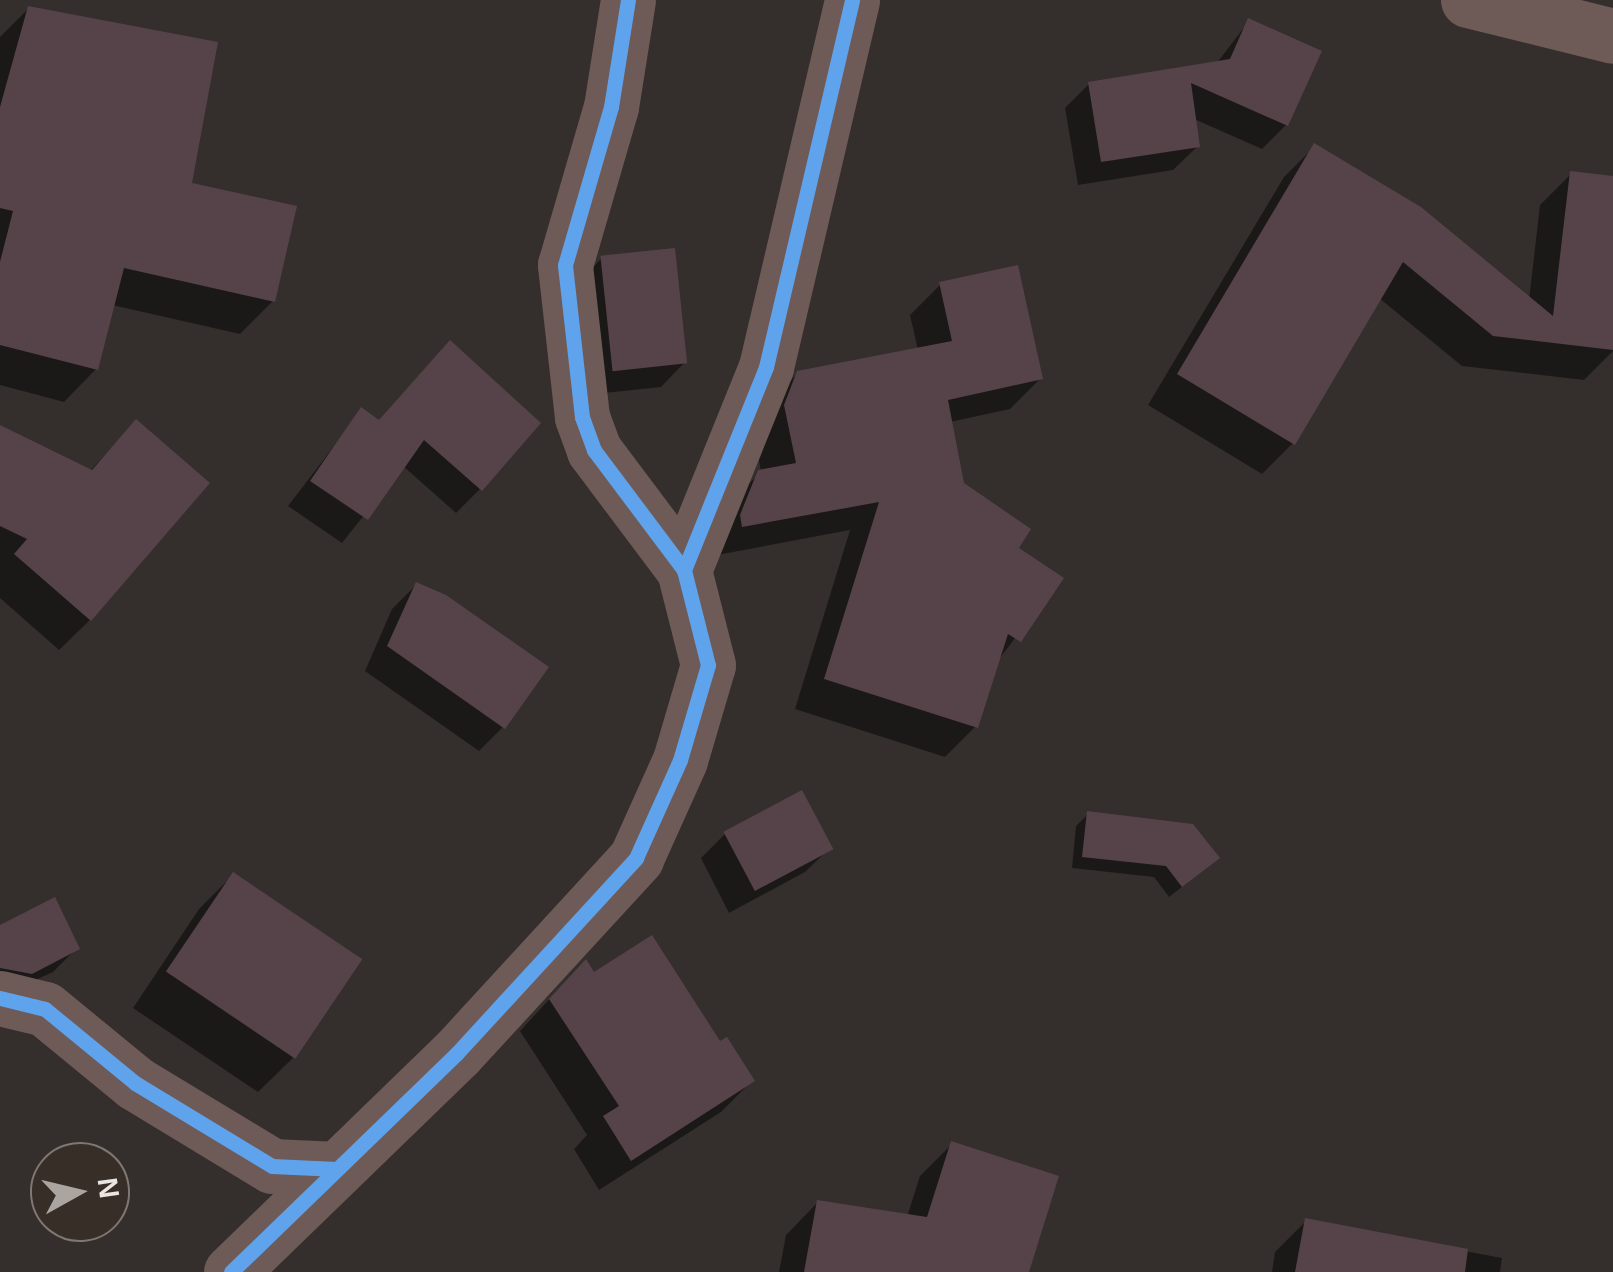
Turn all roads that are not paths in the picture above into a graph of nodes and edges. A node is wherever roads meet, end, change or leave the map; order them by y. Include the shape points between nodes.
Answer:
1 (628, 0) edge
2 (852, 0) edge
3 (1468, 0) edge
4 (1613, 36) edge
5 (684, 570) junction
6 (0, 998) edge
7 (336, 1169) junction
8 (231, 1272) edge

1 - 5 street via 611,107 565,264 582,418 594,450
2 - 5 street via 766,367
3 - 4 street
5 - 7 street via 708,665 680,760 636,858 457,1053
6 - 7 street via 45,1010 135,1083 272,1166
7 - 8 street

